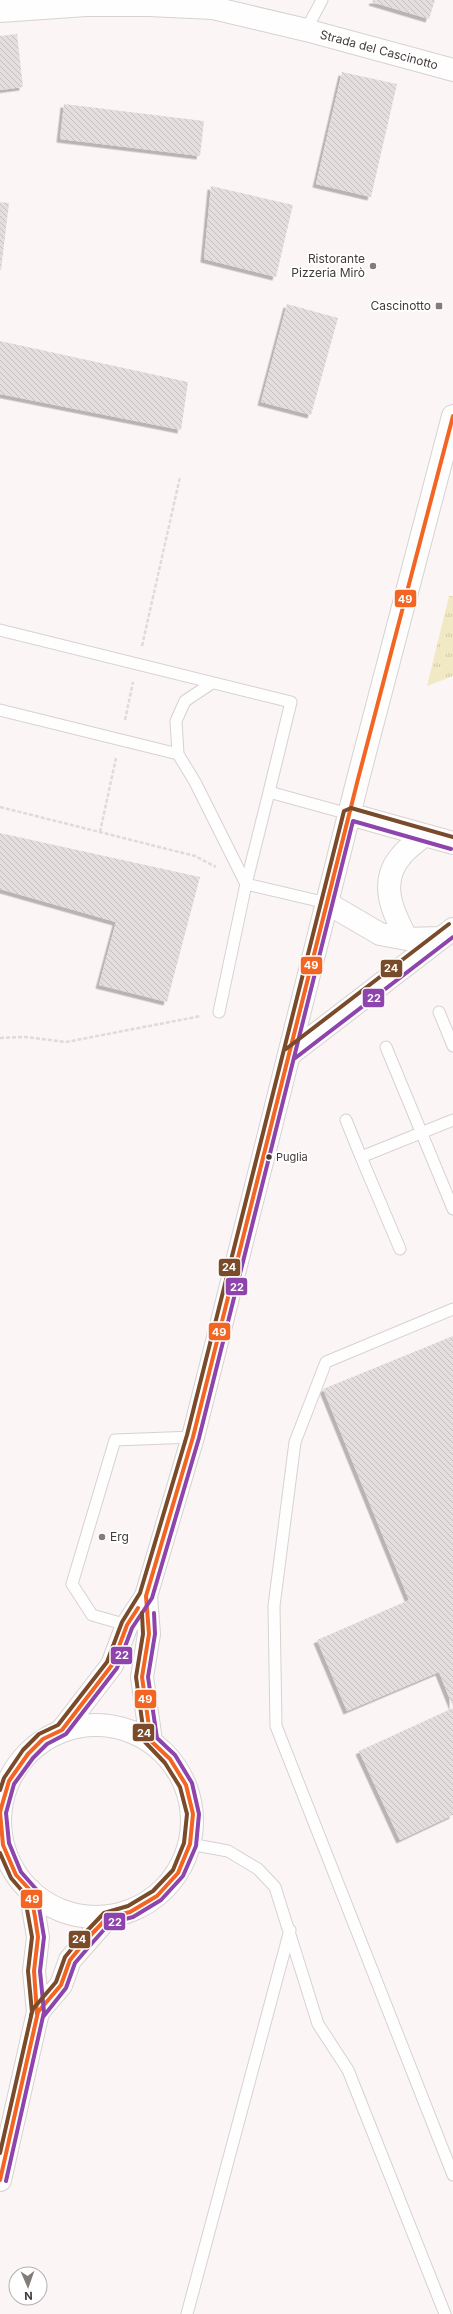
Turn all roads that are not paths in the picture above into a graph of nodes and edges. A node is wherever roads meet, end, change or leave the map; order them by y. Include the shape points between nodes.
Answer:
1 (322, 0) edge
2 (0, 11) edge
3 (306, 30) junction
4 (453, 70) edge
5 (453, 416) edge
6 (0, 630) edge
7 (212, 683) junction
8 (0, 710) edge
9 (178, 754) junction
10 (269, 792) junction
11 (349, 814) junction
12 (424, 836) junction
13 (453, 843) edge
14 (246, 884) junction
15 (327, 903) junction
16 (447, 933) edge
17 (407, 939) junction
18 (219, 1012) road end
19 (439, 1012) dead end
20 (453, 1046) edge
21 (386, 1047) dead end
22 (290, 1054) junction
23 (346, 1120) dead end
24 (453, 1120) edge
25 (421, 1133) junction
26 (361, 1157) junction
27 (453, 1209) edge
28 (400, 1249) dead end
29 (453, 1309) edge
30 (193, 1437) junction
31 (146, 1596) junction
32 (127, 1625) junction
33 (62, 1730) junction
34 (151, 1741) junction
35 (190, 1844) junction
36 (30, 1890) junction
37 (107, 1918) junction
38 (290, 1930) junction
39 (38, 2012) junction
40 (453, 2175) edge
41 (0, 2180) edge
42 (187, 2314) edge
43 (446, 2314) edge

1 - 3 lane, Strada del Cascinotto
2 - 3 main road, Strada del Cascinotto via 86,5 165,5 213,8
3 - 4 main road, Strada del Cascinotto
5 - 11 main road
6 - 7 lane
7 - 9 lane via 185,701 182,707 176,721
7 - 10 lane via 291,702
8 - 9 lane
9 - 14 lane via 195,782
10 - 11 lane
10 - 14 lane
11 - 12 main road
11 - 15 main road
12 - 13 main road
12 - 17 main road via 400,856 389,885 389,899 393,912
14 - 15 lane
14 - 18 lane
15 - 17 main road via 380,934
15 - 22 main road
16 - 17 main road
16 - 22 main road
19 - 20 lane
21 - 25 lane
22 - 30 main road
23 - 26 lane
24 - 25 lane
25 - 26 lane
25 - 27 lane
26 - 28 lane
29 - 40 lane via 326,1362 295,1442 274,1606 276,1726
30 - 31 main road
30 - 32 lane via 115,1440 72,1584 92,1615
31 - 32 main road
31 - 34 main road via 149,1634 142,1677
32 - 33 main road via 112,1665
33 - 34 main road via 94,1725 121,1728
33 - 36 main road via 43,1739 28,1754 9,1781 0,1812 3,1845 16,1875
34 - 35 main road via 170,1759 186,1785 193,1814
35 - 37 main road via 178,1873 157,1896 130,1912
35 - 38 lane via 228,1852 258,1869 275,1887
36 - 37 main road via 46,1903 68,1913 86,1918
36 - 39 main road via 38,1938 34,1971
37 - 39 main road via 70,1960 61,1985
38 - 42 lane
38 - 43 lane via 318,2024 348,2070
39 - 41 main road

